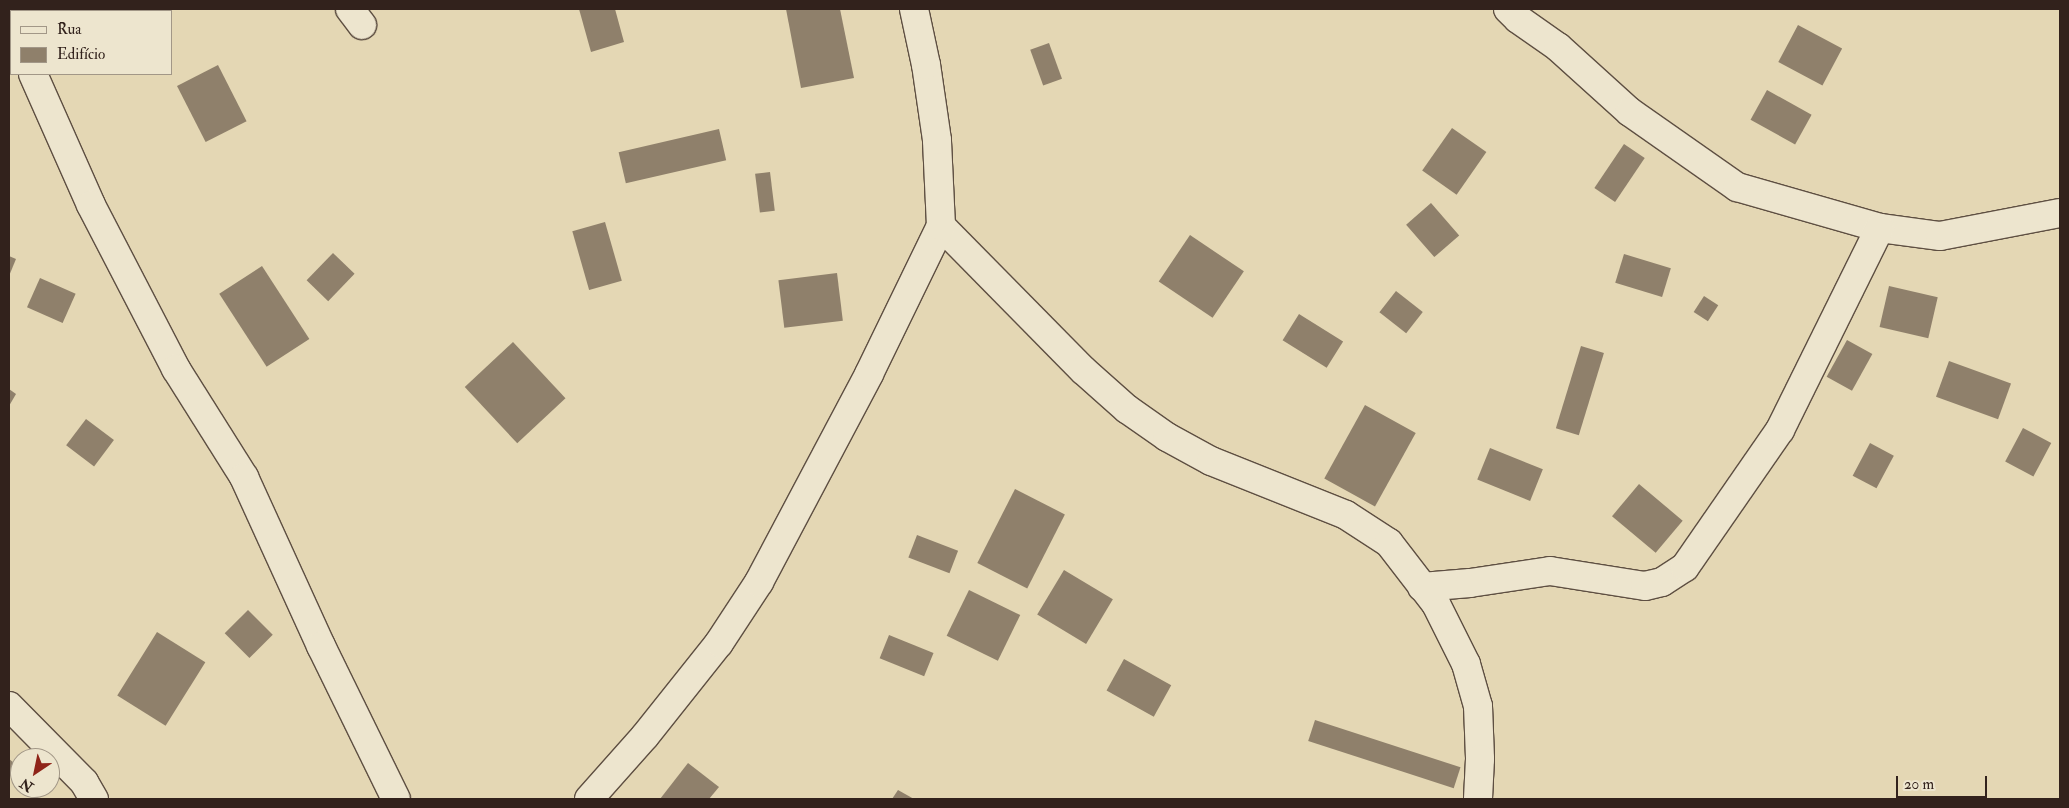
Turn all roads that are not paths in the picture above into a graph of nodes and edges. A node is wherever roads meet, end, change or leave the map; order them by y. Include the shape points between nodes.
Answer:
1 (914, 9) edge
2 (1508, 9) edge
3 (33, 75) edge
4 (2060, 213) edge
5 (941, 226) junction
6 (1880, 228) junction
7 (1422, 587) junction
8 (9, 706) edge
9 (94, 799) edge
10 (396, 799) edge
11 (589, 799) edge
12 (1478, 799) edge

1 - 5 street via 937,140
2 - 6 street via 1558,47 1630,112 1737,187
3 - 10 street via 91,205 176,369 244,477 321,646
4 - 6 street via 1940,236
5 - 7 street via 1083,370 1127,408 1167,437 1211,460 1346,515 1389,543
5 - 11 street via 759,582 719,642 645,736
6 - 7 street via 1780,430 1685,568 1662,582 1645,586 1550,570
7 - 12 street via 1436,604 1466,664 1478,706
8 - 9 street via 84,782

